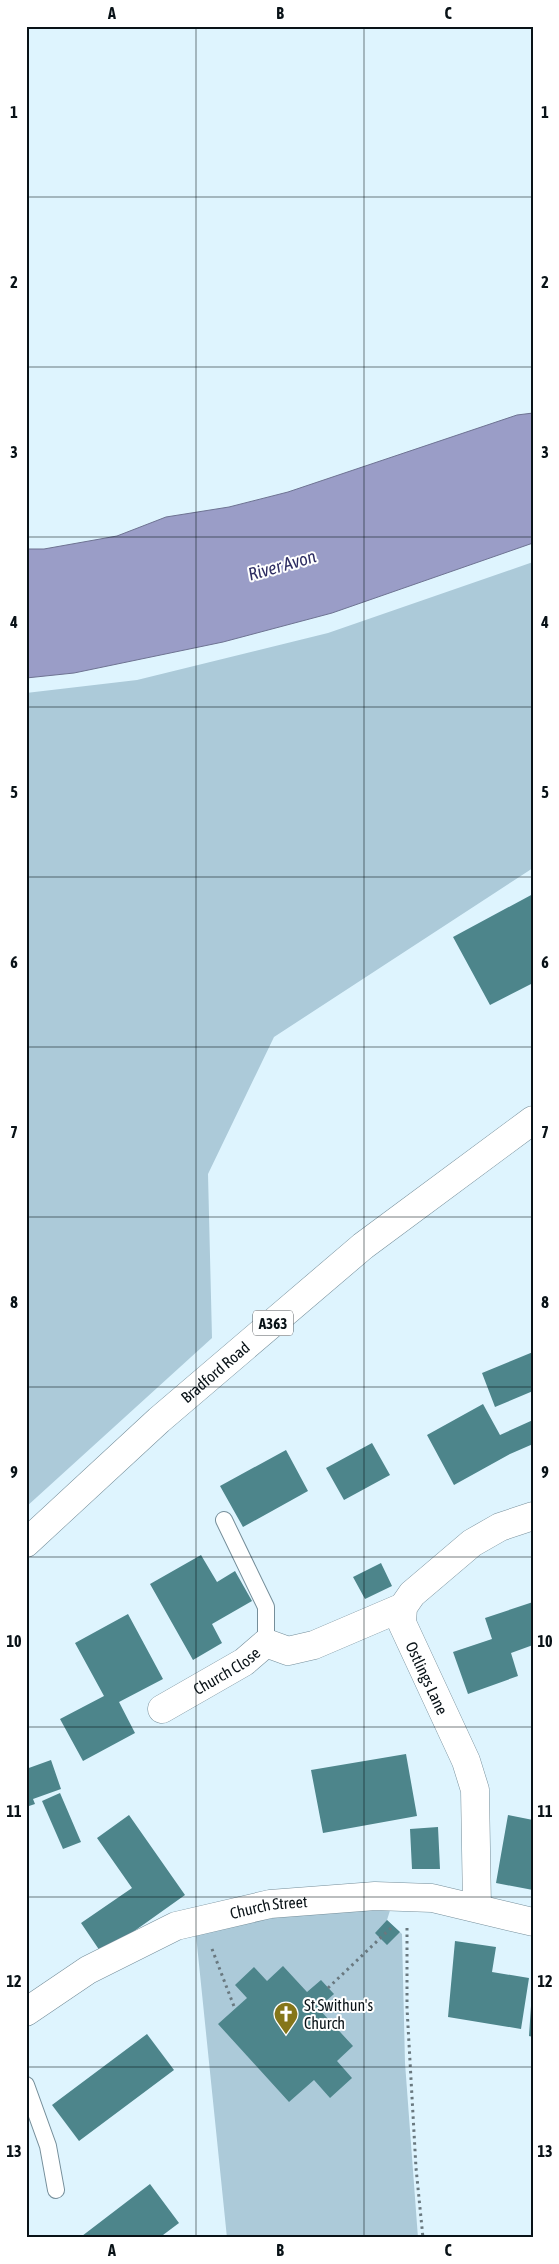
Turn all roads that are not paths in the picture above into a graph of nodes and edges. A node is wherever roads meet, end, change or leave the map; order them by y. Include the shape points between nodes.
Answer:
1 (533, 1120) edge
2 (533, 1516) edge
3 (224, 1520) dead end
4 (26, 1543) edge
5 (402, 1607) junction
6 (266, 1643) junction
7 (162, 1709) dead end
8 (477, 1907) junction
9 (533, 1922) edge
10 (26, 2012) edge
11 (26, 2085) edge
12 (56, 2190) dead end

1 - 4 street, Bradford Road / A363 via 363,1246 159,1420
2 - 5 street via 500,1527 472,1543 412,1594
3 - 6 lane via 266,1607
5 - 6 street, Church Close via 314,1645 288,1651
5 - 8 street, Ostlings Lane via 402,1623 466,1761 475,1790
6 - 7 street, Church Close via 244,1662
8 - 9 street, Church Street
8 - 10 street, Church Street via 432,1898 375,1896 270,1904 210,1917 176,1926 88,1970
11 - 12 lane via 48,2146

